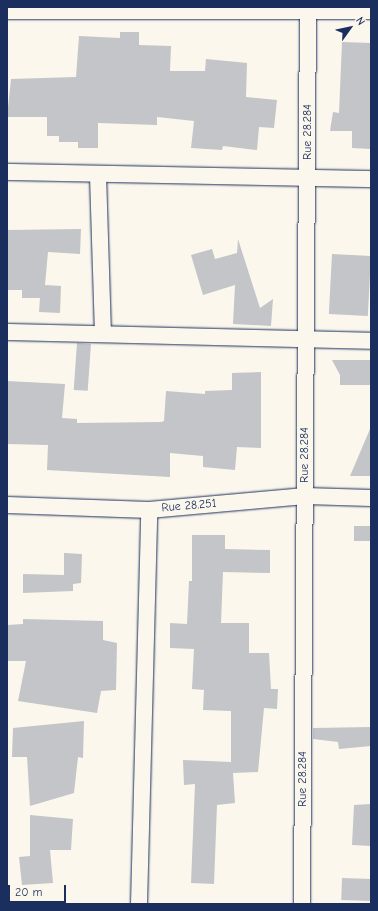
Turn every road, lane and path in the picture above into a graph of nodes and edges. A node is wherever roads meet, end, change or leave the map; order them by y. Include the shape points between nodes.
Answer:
1 (308, 9) edge
2 (7, 11) edge
3 (371, 11) edge
4 (7, 172) edge
5 (98, 175) junction
6 (307, 178) junction
7 (371, 179) edge
8 (7, 332) edge
9 (103, 332) junction
10 (305, 340) junction
11 (371, 341) edge
12 (305, 496) junction
13 (371, 498) edge
14 (7, 505) edge
15 (148, 510) junction
16 (139, 904) edge
17 (302, 904) edge

1 - 2 street
1 - 3 street
1 - 6 street, Rue 28.284
4 - 5 street
5 - 6 street
5 - 9 street
6 - 7 street
6 - 10 street, Rue 28.284
8 - 9 street
9 - 10 street
10 - 11 street
10 - 12 street, Rue 28.284
12 - 13 street, Rue 28.251
12 - 15 street, Rue 28.251
12 - 17 street, Rue 28.284
14 - 15 street, Rue 28.251
15 - 16 street

